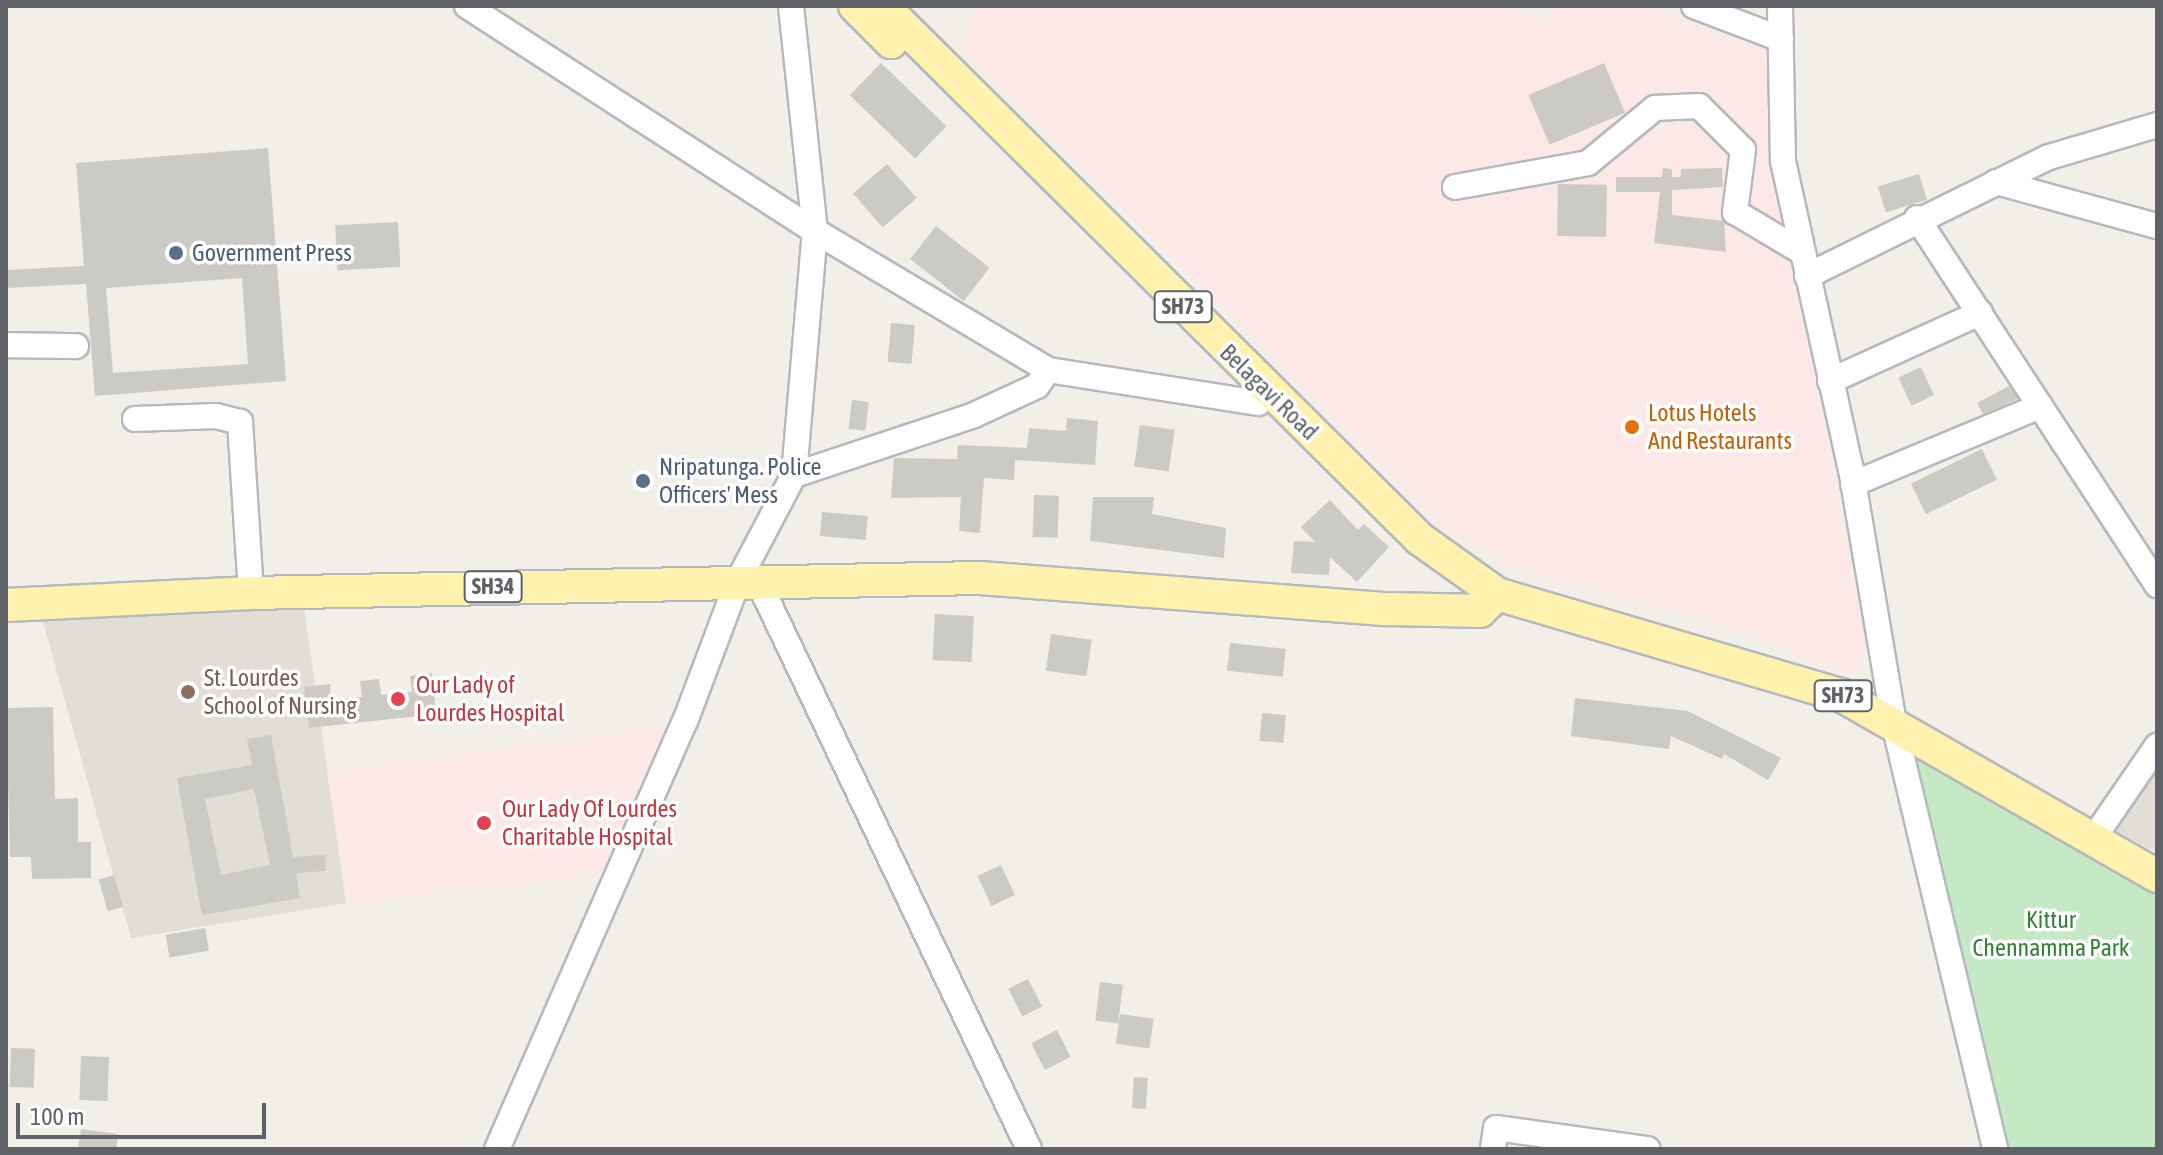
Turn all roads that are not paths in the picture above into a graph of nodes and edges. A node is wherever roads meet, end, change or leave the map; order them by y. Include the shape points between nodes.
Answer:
1 (467, 6) edge
2 (791, 6) edge
3 (855, 6) edge
4 (883, 6) edge
5 (1694, 6) edge
6 (1780, 6) edge
7 (1781, 39) junction
8 (2157, 125) edge
9 (1996, 182) junction
10 (1455, 187) dead end
11 (1917, 218) junction
12 (2157, 226) edge
13 (815, 231) junction
14 (1802, 252) junction
15 (1807, 276) junction
16 (1980, 313) junction
17 (6, 345) edge
18 (76, 346) dead end
19 (1048, 370) junction
20 (1830, 381) junction
21 (1258, 403) junction
22 (2040, 406) junction
23 (135, 419) dead end
24 (794, 475) junction
25 (1853, 484) junction
26 (748, 581) junction
27 (2157, 585) edge
28 (251, 593) junction
29 (1488, 602) junction
30 (6, 605) edge
31 (1894, 724) junction
32 (2157, 746) edge
33 (2093, 839) junction
34 (2157, 876) edge
35 (497, 1149) edge
36 (1029, 1149) edge
37 (1493, 1149) edge
38 (1648, 1149) edge
39 (1995, 1149) edge

1 - 13 street
2 - 13 street
3 - 21 main road
4 - 29 main road, Belagavi Road / SH73
5 - 7 street
6 - 7 street
7 - 14 street via 1783,161
8 - 9 street
9 - 11 street
9 - 12 street
10 - 14 street via 1588,163 1655,108 1699,106 1743,150 1735,212
11 - 15 street
11 - 16 street
13 - 19 street
13 - 24 street
14 - 15 street
15 - 20 street
16 - 20 street
16 - 22 street
17 - 18 street
19 - 21 street
19 - 24 street via 1037,386 974,415
20 - 25 street
21 - 29 main road
22 - 25 street
22 - 27 street
23 - 28 street via 216,416 240,422
24 - 26 street
25 - 31 street
26 - 28 main road, SH34
26 - 29 main road, SH34 via 980,578
26 - 35 street
26 - 36 street
28 - 30 main road, SH34
29 - 31 main road, SH73 via 1731,657 1841,695
31 - 33 main road, SH73
31 - 39 street
32 - 33 street
33 - 34 main road, SH73
37 - 38 street via 1496,1128

